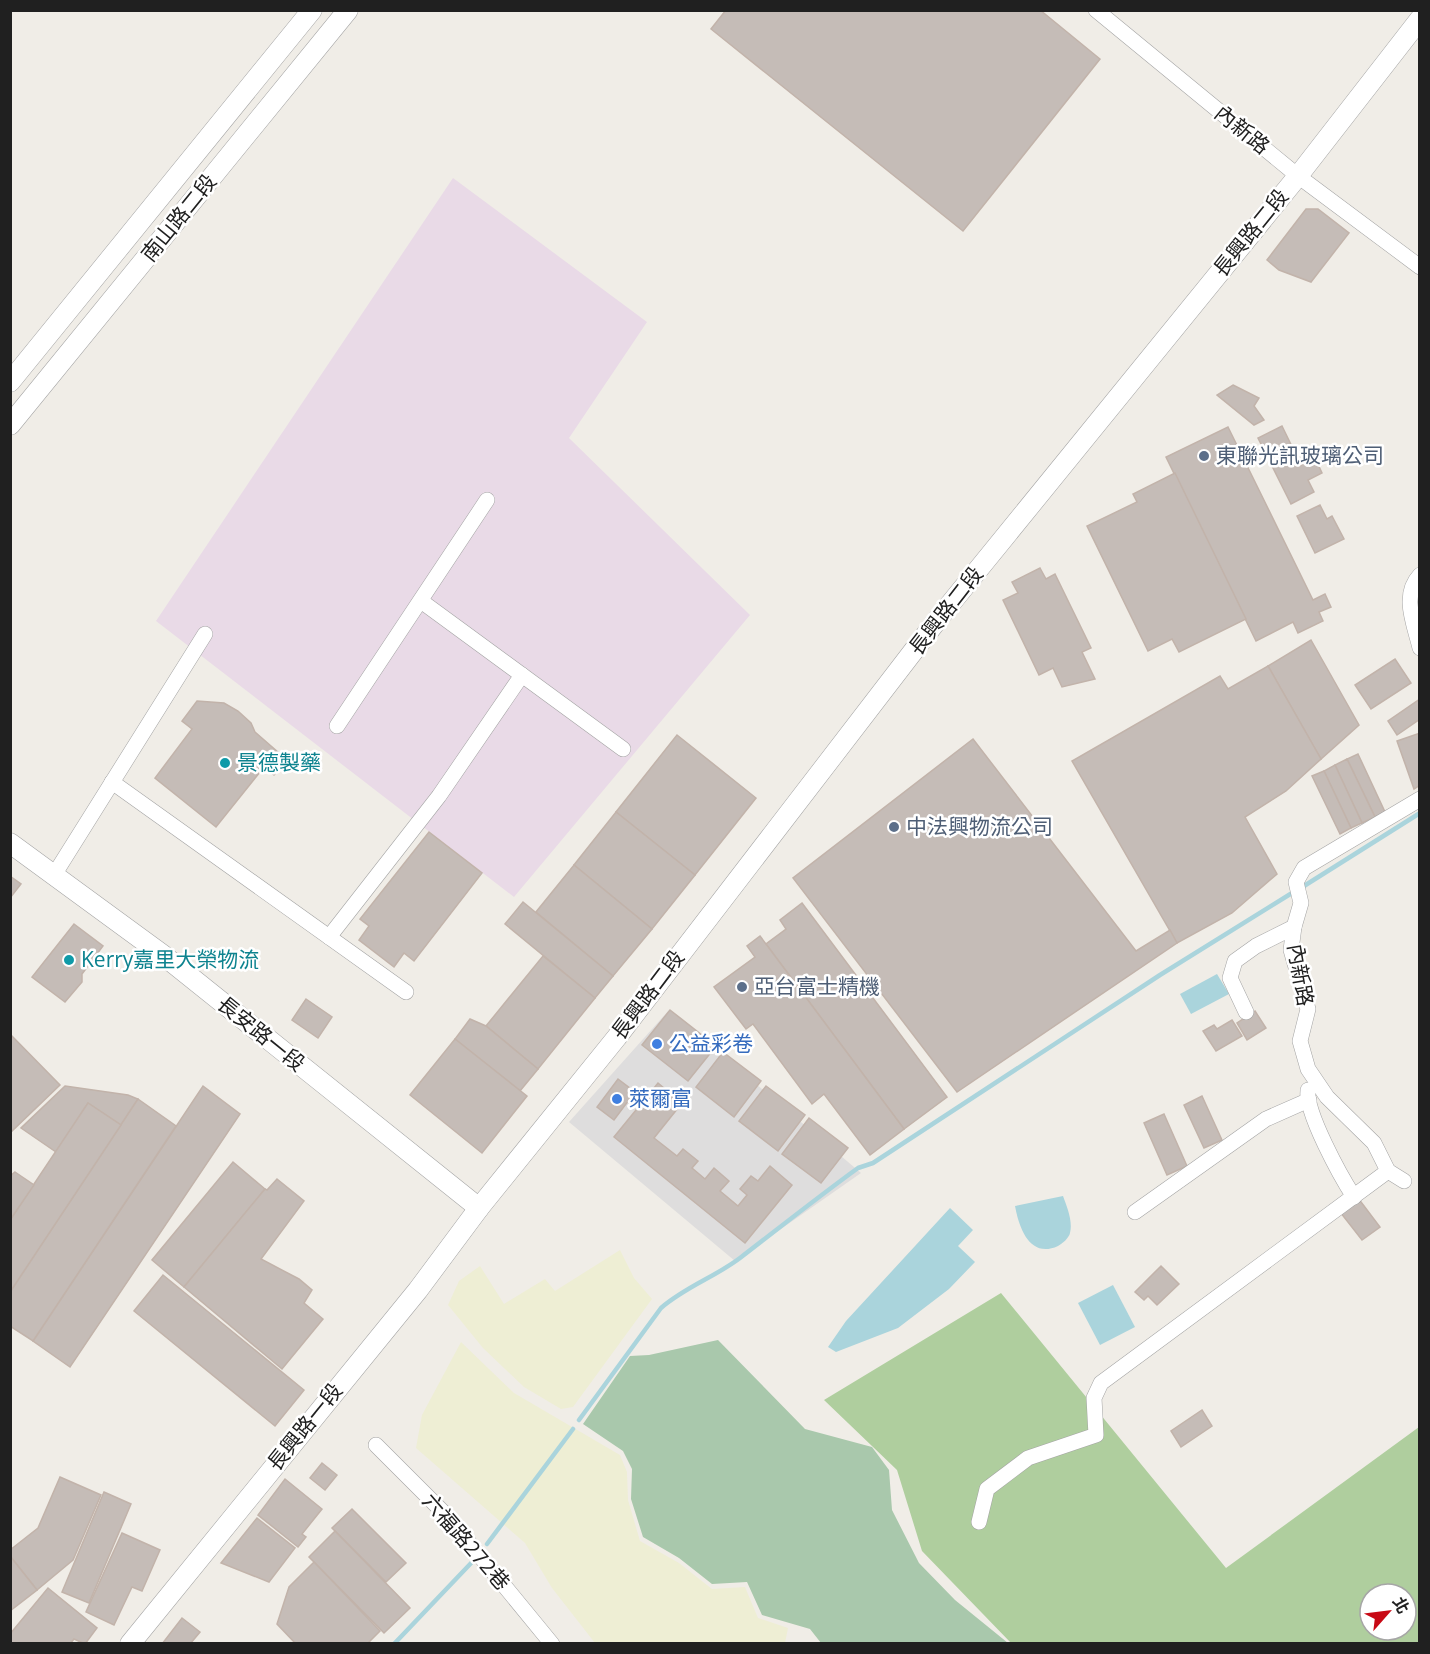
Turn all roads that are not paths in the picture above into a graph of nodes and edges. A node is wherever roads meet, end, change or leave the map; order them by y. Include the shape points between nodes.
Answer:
1 (312, 10) edge
2 (348, 10) edge
3 (1096, 10) edge
4 (1419, 19) edge
5 (1298, 176) junction
6 (1419, 267) edge
7 (10, 382) edge
8 (10, 425) edge
9 (487, 500) dead end
10 (1419, 574) edge
11 (421, 602) junction
12 (205, 634) dead end
13 (1419, 648) edge
14 (522, 675) junction
15 (337, 726) dead end
16 (623, 749) dead end
17 (112, 782) junction
18 (1419, 799) edge
19 (11, 845) edge
20 (54, 875) junction
21 (1294, 927) junction
22 (329, 937) junction
23 (406, 992) dead end
24 (1246, 1012) dead end
25 (1313, 1076) junction
26 (1309, 1100) junction
27 (1388, 1172) junction
28 (1404, 1181) dead end
29 (1354, 1197) junction
30 (479, 1208) junction
31 (1136, 1212) dead end
32 (376, 1444) dead end
33 (979, 1522) dead end
34 (130, 1644) edge
35 (552, 1644) edge

1 - 7 street, 南山路二段
2 - 8 street, 南山路二段
3 - 5 street, 內新路
4 - 5 street, 長興路二段
5 - 6 street, 內新路
5 - 30 street, 長興路二段 via 939,619 617,1037
9 - 11 street
10 - 13 street via 1408,599
11 - 14 street
11 - 15 street
12 - 17 street
14 - 16 street
14 - 22 street via 439,796
17 - 20 street
17 - 22 street
18 - 21 street, 內新路 via 1304,868 1296,882 1301,903
19 - 20 street, 長安路一段
20 - 30 street, 長安路一段 via 163,955
21 - 24 street via 1235,961 1230,978
21 - 25 street, 內新路 via 1291,950 1308,1009 1300,1041
22 - 23 street
25 - 26 street via 1306,1093
25 - 27 street, 內新路 via 1327,1097 1374,1143
26 - 29 street via 1340,1175
26 - 31 street via 1266,1119
27 - 28 street
27 - 29 street
29 - 33 street via 1101,1383 1094,1398 1096,1435 1028,1458 987,1489
30 - 34 street, 長興路一段 via 418,1290
32 - 35 street, 六福路272巷 via 448,1517

